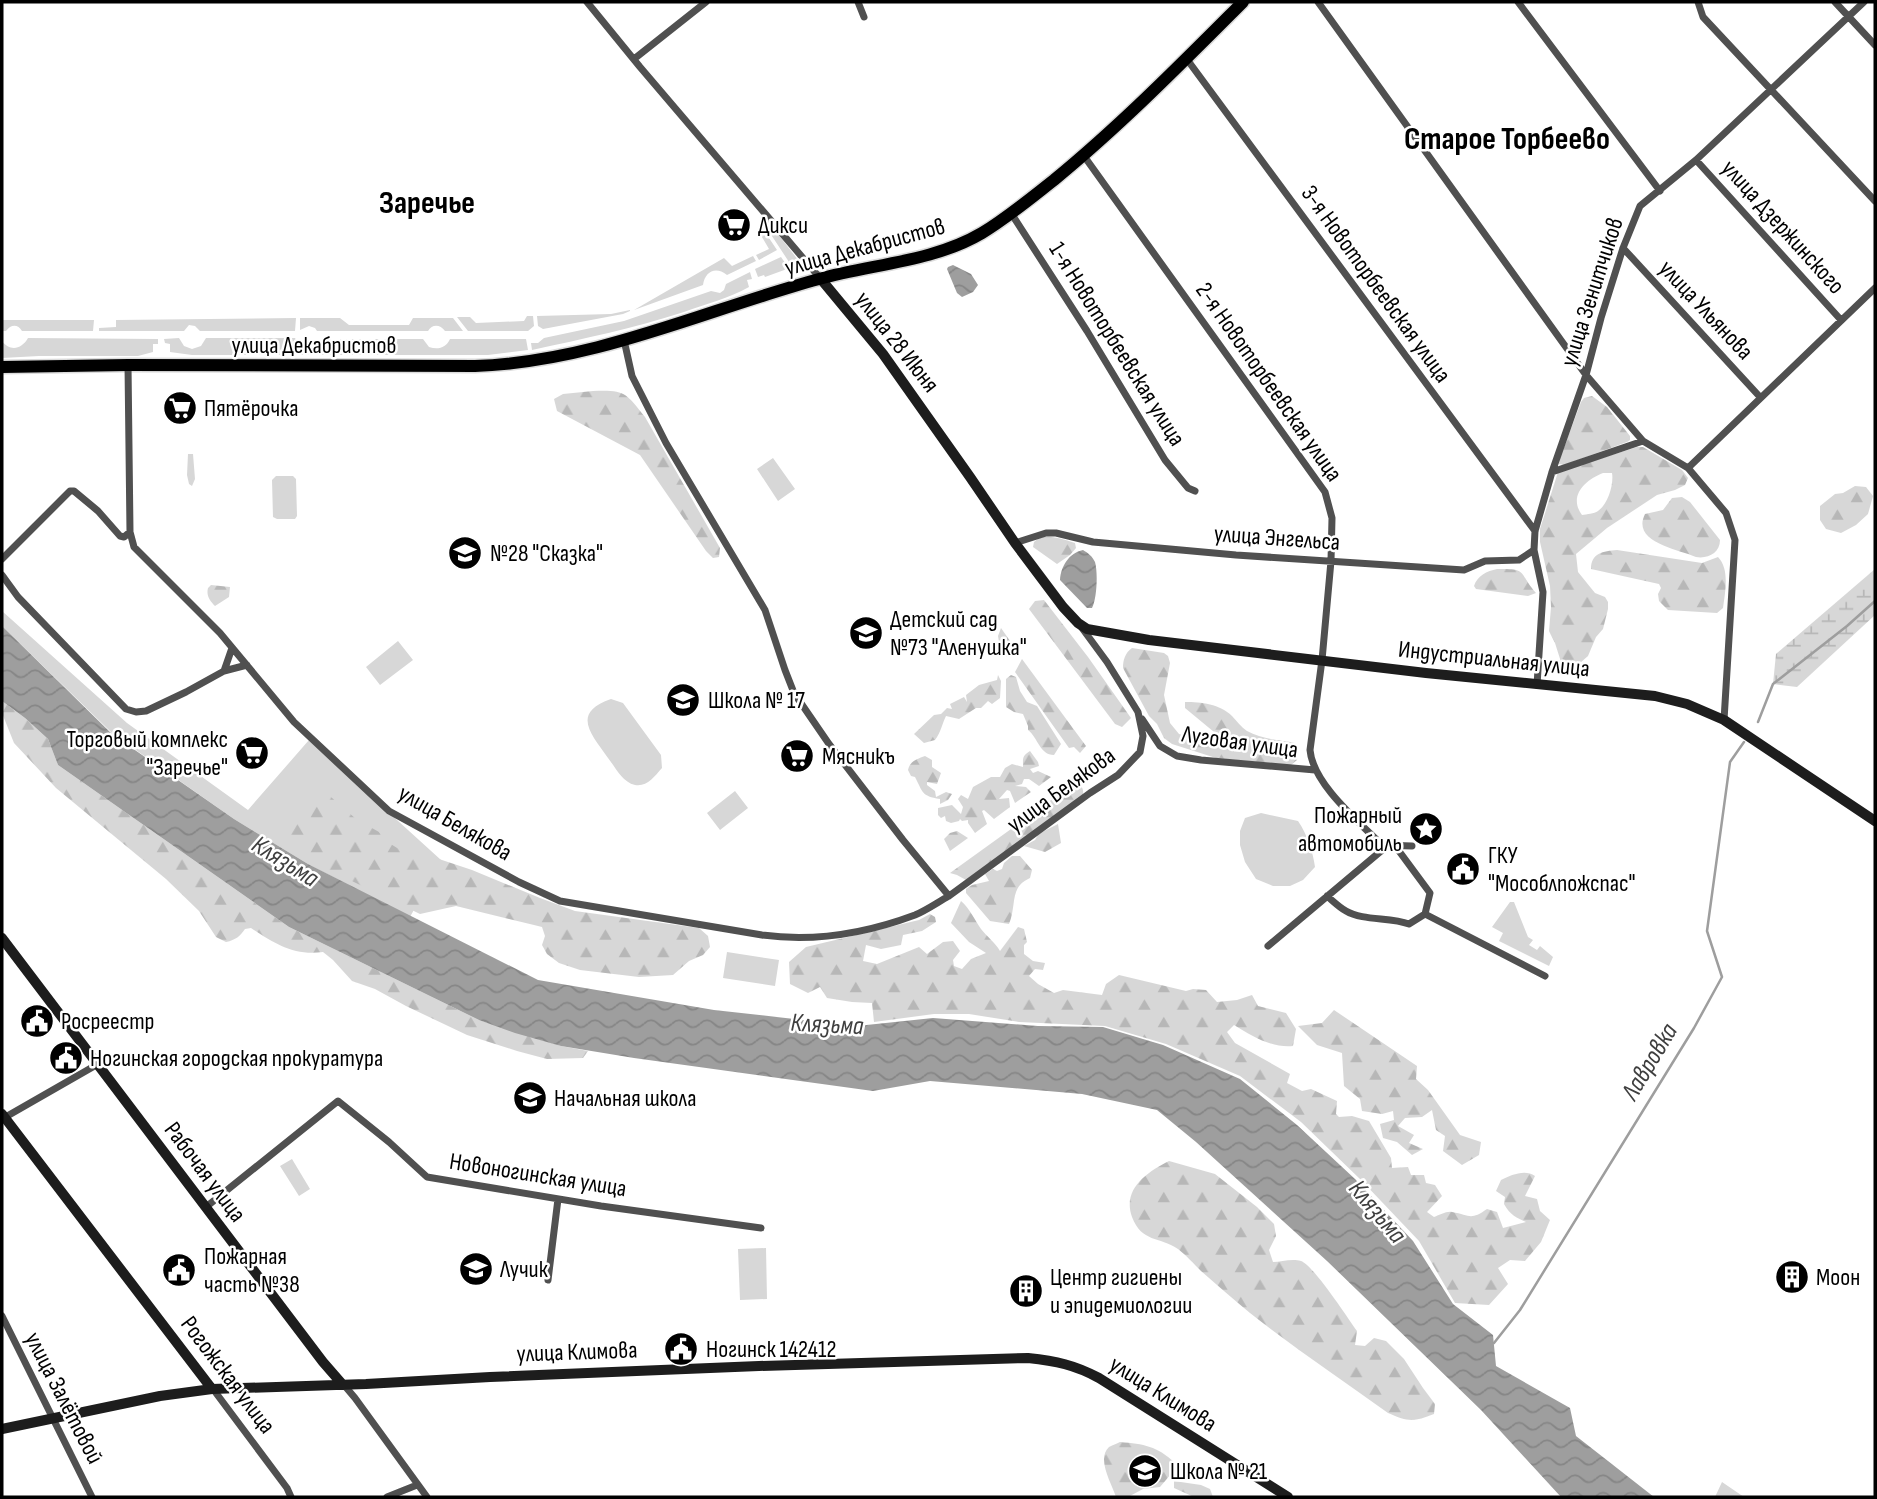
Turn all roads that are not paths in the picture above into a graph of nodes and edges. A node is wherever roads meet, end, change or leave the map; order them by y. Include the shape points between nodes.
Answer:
1 (587, 2) edge
2 (706, 2) edge
3 (858, 2) edge
4 (1243, 2) edge
5 (1318, 2) edge
6 (1518, 2) edge
7 (1698, 2) edge
8 (1835, 2) edge
9 (1864, 2) edge
10 (1849, 16) junction
11 (864, 17) dead end
12 (1875, 45) edge
13 (1186, 58) junction
14 (634, 59) junction
15 (1770, 89) junction
16 (1084, 156) junction
17 (1696, 160) junction
18 (1660, 191) junction
19 (1875, 201) edge
20 (1011, 213) junction
21 (1623, 248) junction
22 (820, 278) junction
23 (1875, 288) edge
24 (1842, 320) junction
25 (624, 340) junction
26 (128, 365) junction
27 (2, 367) edge
28 (1586, 374) junction
29 (1760, 397) junction
30 (1643, 441) junction
31 (1688, 468) junction
32 (1552, 472) junction
33 (1195, 491) dead end
34 (1535, 531) junction
35 (130, 532) junction
36 (1015, 544) junction
37 (1534, 550) junction
38 (2, 559) edge
39 (1331, 561) junction
40 (2, 575) edge
41 (1078, 622) junction
42 (232, 648) junction
43 (1322, 660) junction
44 (247, 665) junction
45 (224, 671) junction
46 (1537, 685) junction
47 (1138, 712) junction
48 (1724, 720) junction
49 (1315, 771) junction
50 (1875, 821) edge
51 (1387, 846) junction
52 (1412, 846) dead end
53 (1396, 847) junction
54 (949, 896) junction
55 (1327, 896) junction
56 (1425, 914) junction
57 (2, 938) edge
58 (1268, 946) dead end
59 (1545, 976) dead end
60 (98, 1064) junction
61 (3, 1116) edge
62 (558, 1199) junction
63 (206, 1207) junction
64 (761, 1228) dead end
65 (548, 1280) dead end
66 (2, 1316) edge
67 (343, 1385) junction
68 (212, 1389) junction
69 (53, 1418) junction
70 (2, 1429) edge
71 (417, 1485) junction
72 (92, 1497) edge
73 (291, 1497) edge
74 (387, 1497) edge
75 (427, 1497) edge
76 (1288, 1497) edge

1 - 14 street, улица 28 Июня
2 - 14 street
3 - 11 street
4 - 13 main road, улица Декабристов
5 - 28 street
6 - 18 street
7 - 15 street via 1703,17
8 - 10 street
9 - 10 street, улица Зенитчиков
10 - 12 street
10 - 15 street, улица Зенитчиков
13 - 16 main road, улица Декабристов
13 - 34 street, 3-я Новоторбеевская улица
14 - 22 street, улица 28 Июня
15 - 17 street, улица Зенитчиков
15 - 19 street
16 - 20 main road, улица Декабристов
16 - 39 street, 2-я Новоторбеевская улица via 1325,492 1332,518
17 - 18 street, улица Зенитчиков
17 - 24 street, улица Дзержинского
18 - 21 street, улица Зенитчиков via 1640,206
20 - 22 main road, улица Декабристов via 978,236 947,249
20 - 33 street, 1-я Новоторбеевская улица via 1166,460
21 - 28 street, улица Зенитчиков
21 - 29 street, улица Ульянова
22 - 25 main road, улица Декабристов
22 - 36 main road, улица 28 Июня via 883,354
23 - 24 street
24 - 29 street
25 - 26 main road, улица Декабристов via 530,361 489,365
25 - 54 street via 632,376 661,434 759,598 794,693
26 - 27 main road, улица Декабристов
26 - 35 street
28 - 30 street
28 - 32 street, улица Зенитчиков
29 - 31 street
30 - 31 street
30 - 32 street
31 - 48 street via 1726,513 1735,540
32 - 34 street, улица Зенитчиков
34 - 37 street, улица Зенитчиков
35 - 38 street via 120,536 90,504 70,491
35 - 42 street, улица Белякова via 134,547
36 - 39 street, улица Энгельса via 1056,533 1093,542
36 - 41 main road, улица 28 Июня
37 - 39 street, улица Энгельса via 1520,560 1485,561 1464,570
37 - 46 street, улица Зенитчиков via 1543,593
39 - 43 street, 2-я Новоторбеевская улица
40 - 45 street via 126,709 146,711
41 - 43 main road, Индустриальная улица via 1110,634
41 - 47 street, улица Белякова
42 - 44 street, улица Белякова
42 - 45 street
43 - 46 main road, Индустриальная улица
43 - 49 street, Луговая улица via 1310,750
44 - 45 street
44 - 54 street, улица Белякова via 294,722 389,811 560,901 801,938 916,915
46 - 48 main road, Индустриальная улица via 1655,696
47 - 49 street, Луговая улица via 1160,746 1177,756
47 - 54 street, улица Белякова via 1142,744 1131,763
48 - 50 main road, Индустриальная улица
49 - 51 street, Луговая улица
51 - 53 street
51 - 55 street
52 - 53 street
53 - 56 street via 1430,893
55 - 56 street via 1360,916 1409,924
55 - 58 street
56 - 59 street
57 - 60 main road, Рабочая улица
60 - 61 street
60 - 63 main road, Рабочая улица
61 - 68 main road, Рогожская улица
62 - 63 street, Новоногинская улица via 427,1177 338,1101
62 - 64 street, Новоногинская улица
62 - 65 street
63 - 67 main road, Рабочая улица
66 - 69 street, улица Залётовой
67 - 68 main road, улица Климова
67 - 71 street, Рабочая улица
67 - 76 main road, улица Климова via 1028,1358 1079,1368 1100,1378
68 - 69 main road, улица Климова
68 - 73 street, Рогожская улица
69 - 70 main road, улица Климова
69 - 72 street, улица Залётовой
71 - 74 street
71 - 75 street, Рабочая улица

